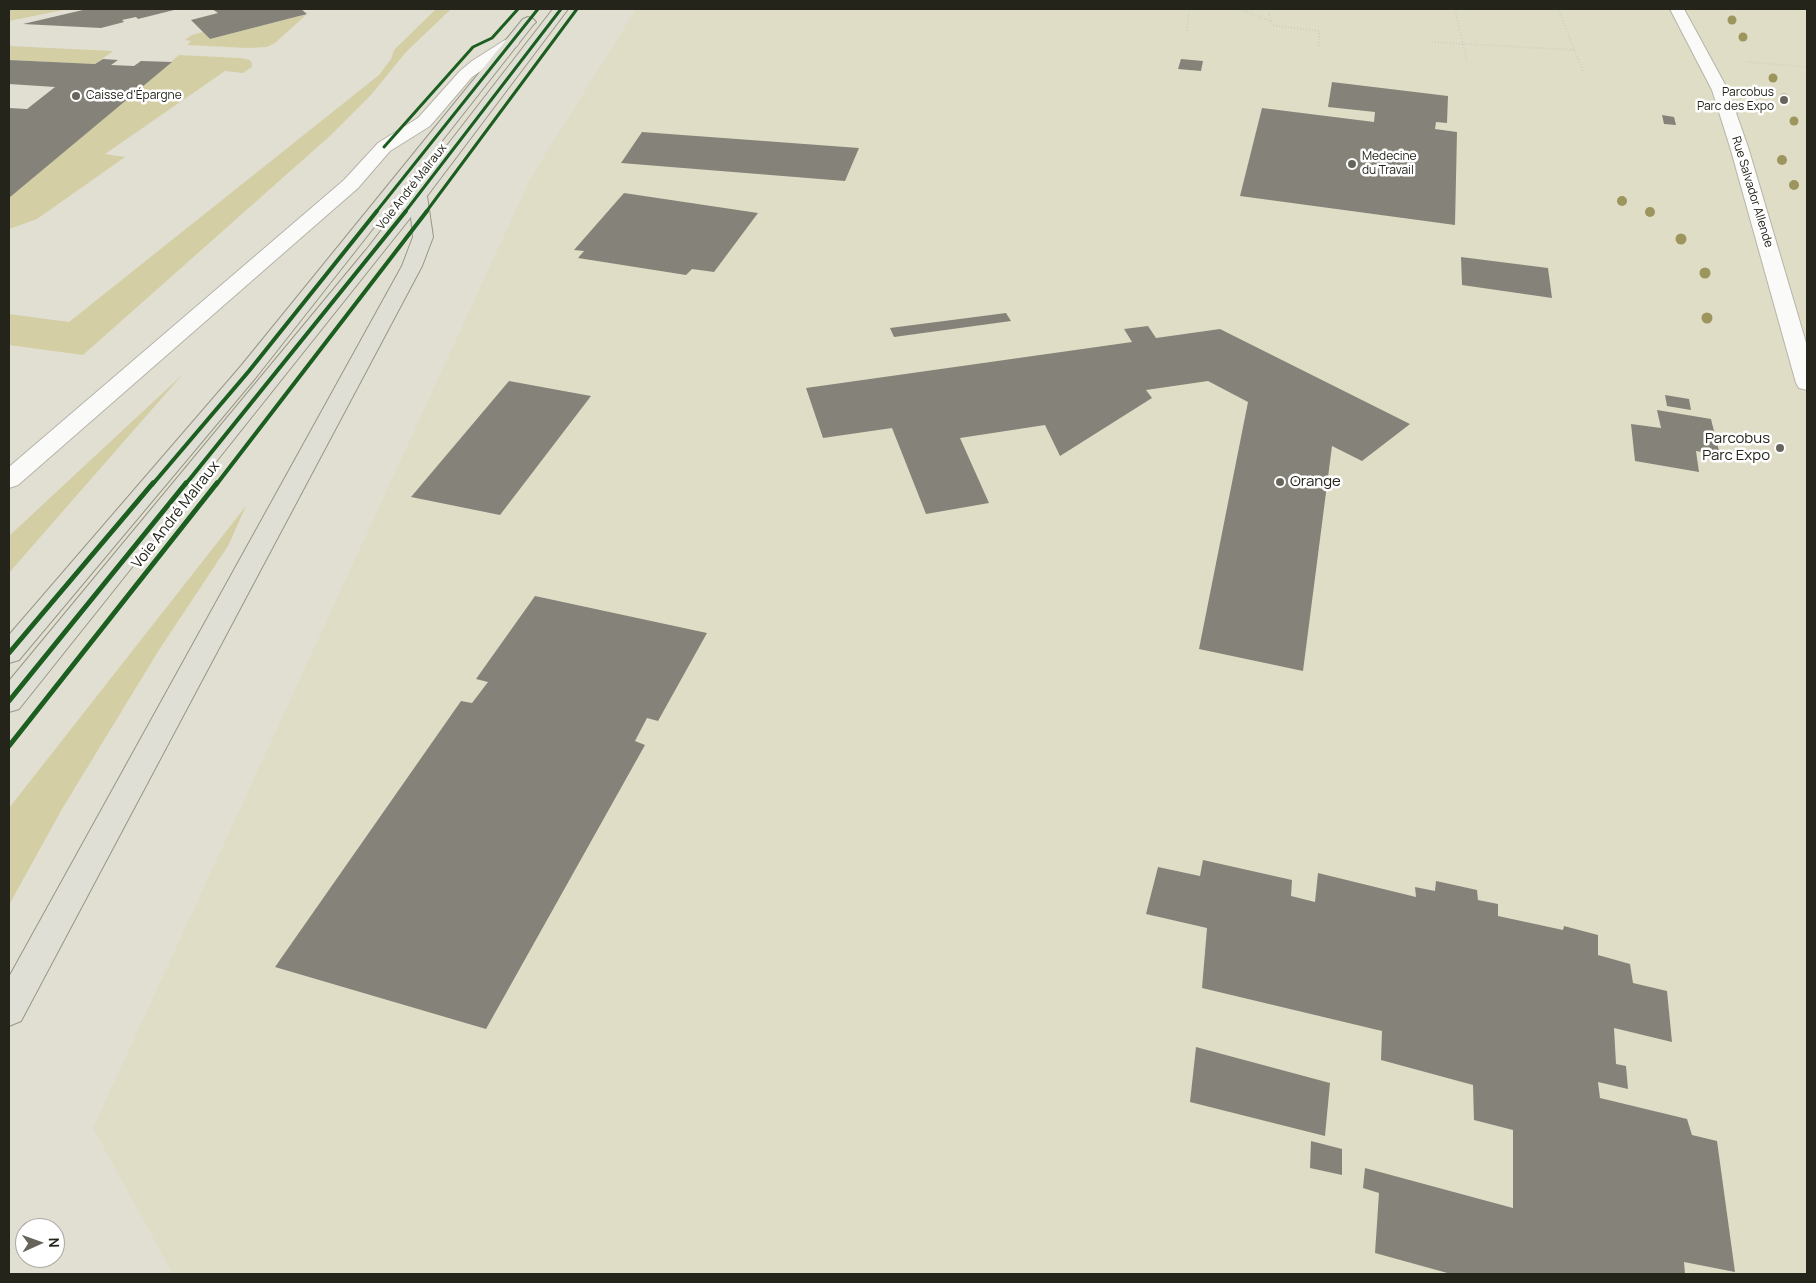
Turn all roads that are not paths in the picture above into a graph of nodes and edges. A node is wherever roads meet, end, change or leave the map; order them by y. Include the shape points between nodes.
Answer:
1 (538, 9) edge
2 (561, 9) edge
3 (1677, 9) edge
4 (511, 43) junction
5 (418, 196) junction
6 (1807, 383) edge
7 (9, 480) edge
8 (9, 653) edge
9 (9, 701) edge
10 (9, 1010) edge

1 - 4 main road, Voie André Malraux
2 - 5 main road, Voie André Malraux
3 - 6 street, Rue Salvador Allende via 1720,90
4 - 7 street via 472,69 424,122 384,147 351,184
4 - 8 main road, Voie André Malraux via 249,371
5 - 9 main road, Voie André Malraux
5 - 10 main road via 423,237 412,266

